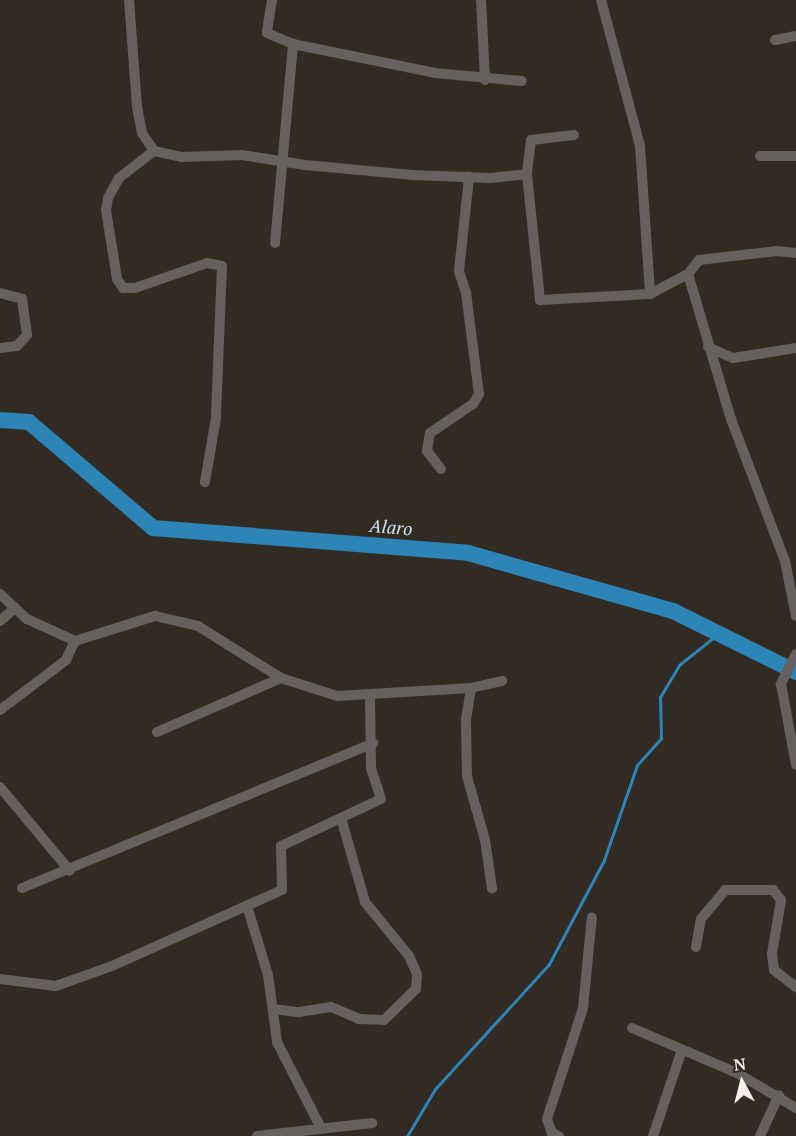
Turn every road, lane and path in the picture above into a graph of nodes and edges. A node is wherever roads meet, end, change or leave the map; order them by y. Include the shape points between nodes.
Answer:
1 (129, 0) edge
2 (272, 0) edge
3 (481, 0) edge
4 (601, 0) edge
5 (796, 36) edge
6 (775, 40) dead end
7 (293, 44) junction
8 (485, 80) junction
9 (522, 81) dead end
10 (574, 135) dead end
11 (154, 151) junction
12 (760, 156) dead end
13 (796, 156) edge
14 (282, 161) junction
15 (527, 174) junction
16 (469, 177) junction
17 (275, 243) dead end
18 (796, 253) edge
19 (688, 274) junction
20 (0, 293) edge
21 (650, 294) junction
22 (708, 347) junction
23 (0, 348) edge
24 (796, 348) edge
25 (441, 469) dead end
26 (205, 482) dead end
27 (0, 594) edge
28 (15, 608) junction
29 (796, 616) edge
30 (0, 621) edge
31 (75, 640) junction
32 (796, 654) edge
33 (281, 678) junction
34 (502, 681) dead end
35 (471, 688) junction
36 (370, 695) junction
37 (0, 710) edge
38 (157, 732) dead end
39 (373, 743) junction
40 (796, 765) edge
41 (0, 787) edge
42 (341, 818) junction
43 (69, 871) junction
44 (22, 888) dead end
45 (492, 888) dead end
46 (247, 906) junction
47 (592, 917) dead end
48 (696, 947) dead end
49 (0, 979) edge
50 (796, 987) edge
51 (273, 1009) junction
52 (632, 1028) dead end
53 (682, 1050) junction
54 (778, 1095) junction
55 (796, 1108) edge
56 (372, 1123) dead end
57 (321, 1128) junction
58 (257, 1136) edge
59 (559, 1136) edge
60 (653, 1136) edge
61 (760, 1136) edge

1 - 11 street via 139,116 146,143
2 - 7 street via 267,33
3 - 8 street
4 - 21 street via 640,146
5 - 6 street
7 - 8 street via 351,58
7 - 14 street
8 - 9 street
10 - 15 street via 532,138
11 - 14 street via 182,157 242,155
11 - 26 street via 119,178 106,210 117,279 123,288 135,288 207,263 222,266 216,418
12 - 13 street
14 - 16 street
14 - 17 street
15 - 16 street
15 - 21 street via 540,300
16 - 25 street via 459,271 466,293 478,394 473,404 430,433 428,451
18 - 19 street via 777,251 699,260
19 - 21 street
19 - 22 street
20 - 23 street via 21,299 27,335 17,346
22 - 24 street via 733,358
22 - 29 street via 785,561
27 - 28 street
28 - 30 street
28 - 31 street via 27,619
31 - 33 street via 155,616 198,626
31 - 37 street via 66,660
32 - 40 street via 781,684
33 - 36 street via 338,696
33 - 38 street
34 - 35 street
35 - 36 street
35 - 45 street via 466,720 467,776 486,840
36 - 39 street
39 - 42 street via 371,768 381,799
39 - 43 street
41 - 43 street
42 - 46 street via 281,846 282,890
42 - 51 street via 365,903 409,956 417,974 416,989 384,1020 359,1019 331,1007 299,1012
43 - 44 street
46 - 49 street via 112,966 56,986
46 - 51 street via 268,975
47 - 59 street via 583,1008 547,1119 552,1133
48 - 50 street via 701,919 724,890 773,890 781,900 772,954 774,970
51 - 57 street via 277,1042
52 - 53 street
53 - 54 street
53 - 60 street
54 - 55 street
54 - 61 street
56 - 57 street
57 - 58 street

